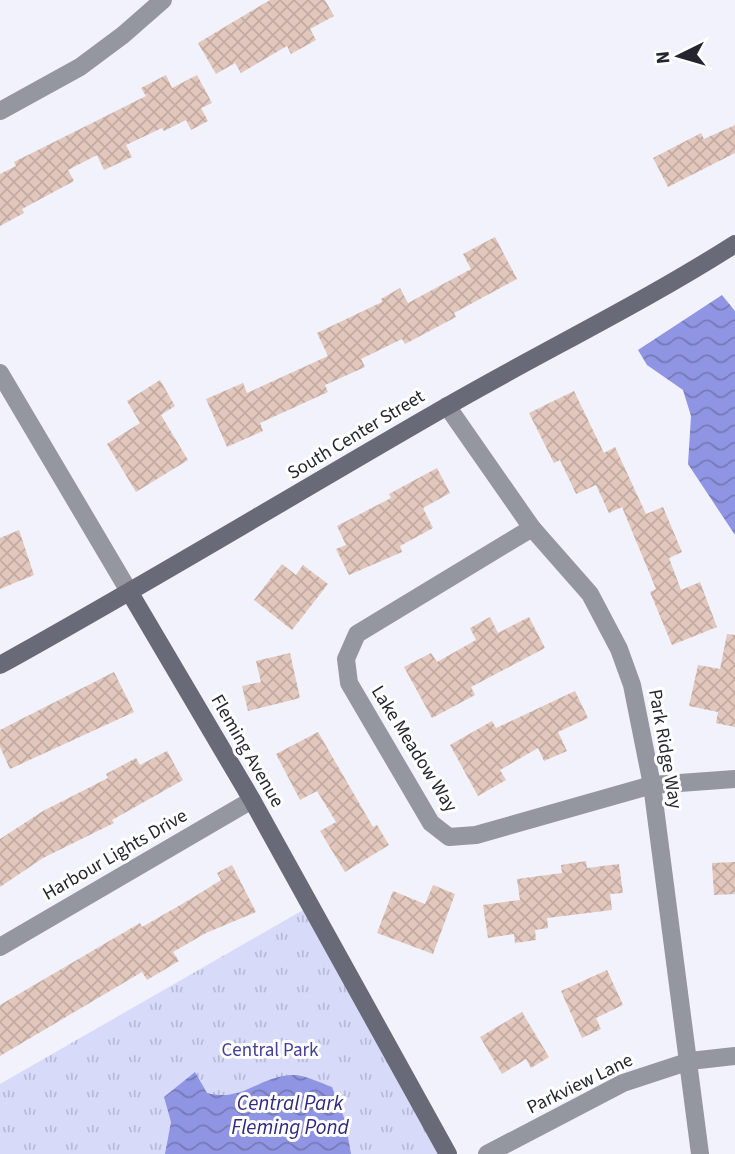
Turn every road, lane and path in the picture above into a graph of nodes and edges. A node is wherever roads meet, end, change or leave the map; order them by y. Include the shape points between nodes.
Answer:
1 (163, 0) edge
2 (0, 111) edge
3 (735, 244) edge
4 (0, 373) edge
5 (447, 406) junction
6 (532, 528) junction
7 (130, 593) junction
8 (0, 665) edge
9 (735, 779) edge
10 (652, 785) junction
11 (251, 800) junction
12 (0, 947) edge
13 (735, 1056) edge
14 (690, 1060) junction
15 (448, 1154) edge
16 (487, 1154) edge
17 (700, 1154) edge

1 - 2 street via 80,66
3 - 5 street, South Center Street via 663,289
4 - 7 street, Fleming Avenue
5 - 6 street, Park Ridge Way
5 - 7 street, South Center Street
6 - 10 street, Park Ridge Way via 590,594 619,649 635,698
6 - 10 street, Lake Meadow Way via 357,634 346,659 349,683 431,823 449,837 476,835
7 - 8 street, South Center Street
7 - 11 street, Fleming Avenue
9 - 10 street
10 - 14 street, Park Ridge Way
11 - 12 street, Harbour Lights Drive
11 - 15 street, Fleming Avenue
13 - 14 street, Parkview Lane
14 - 16 street, Parkview Lane via 623,1083
14 - 17 street, Park Ridge Way

